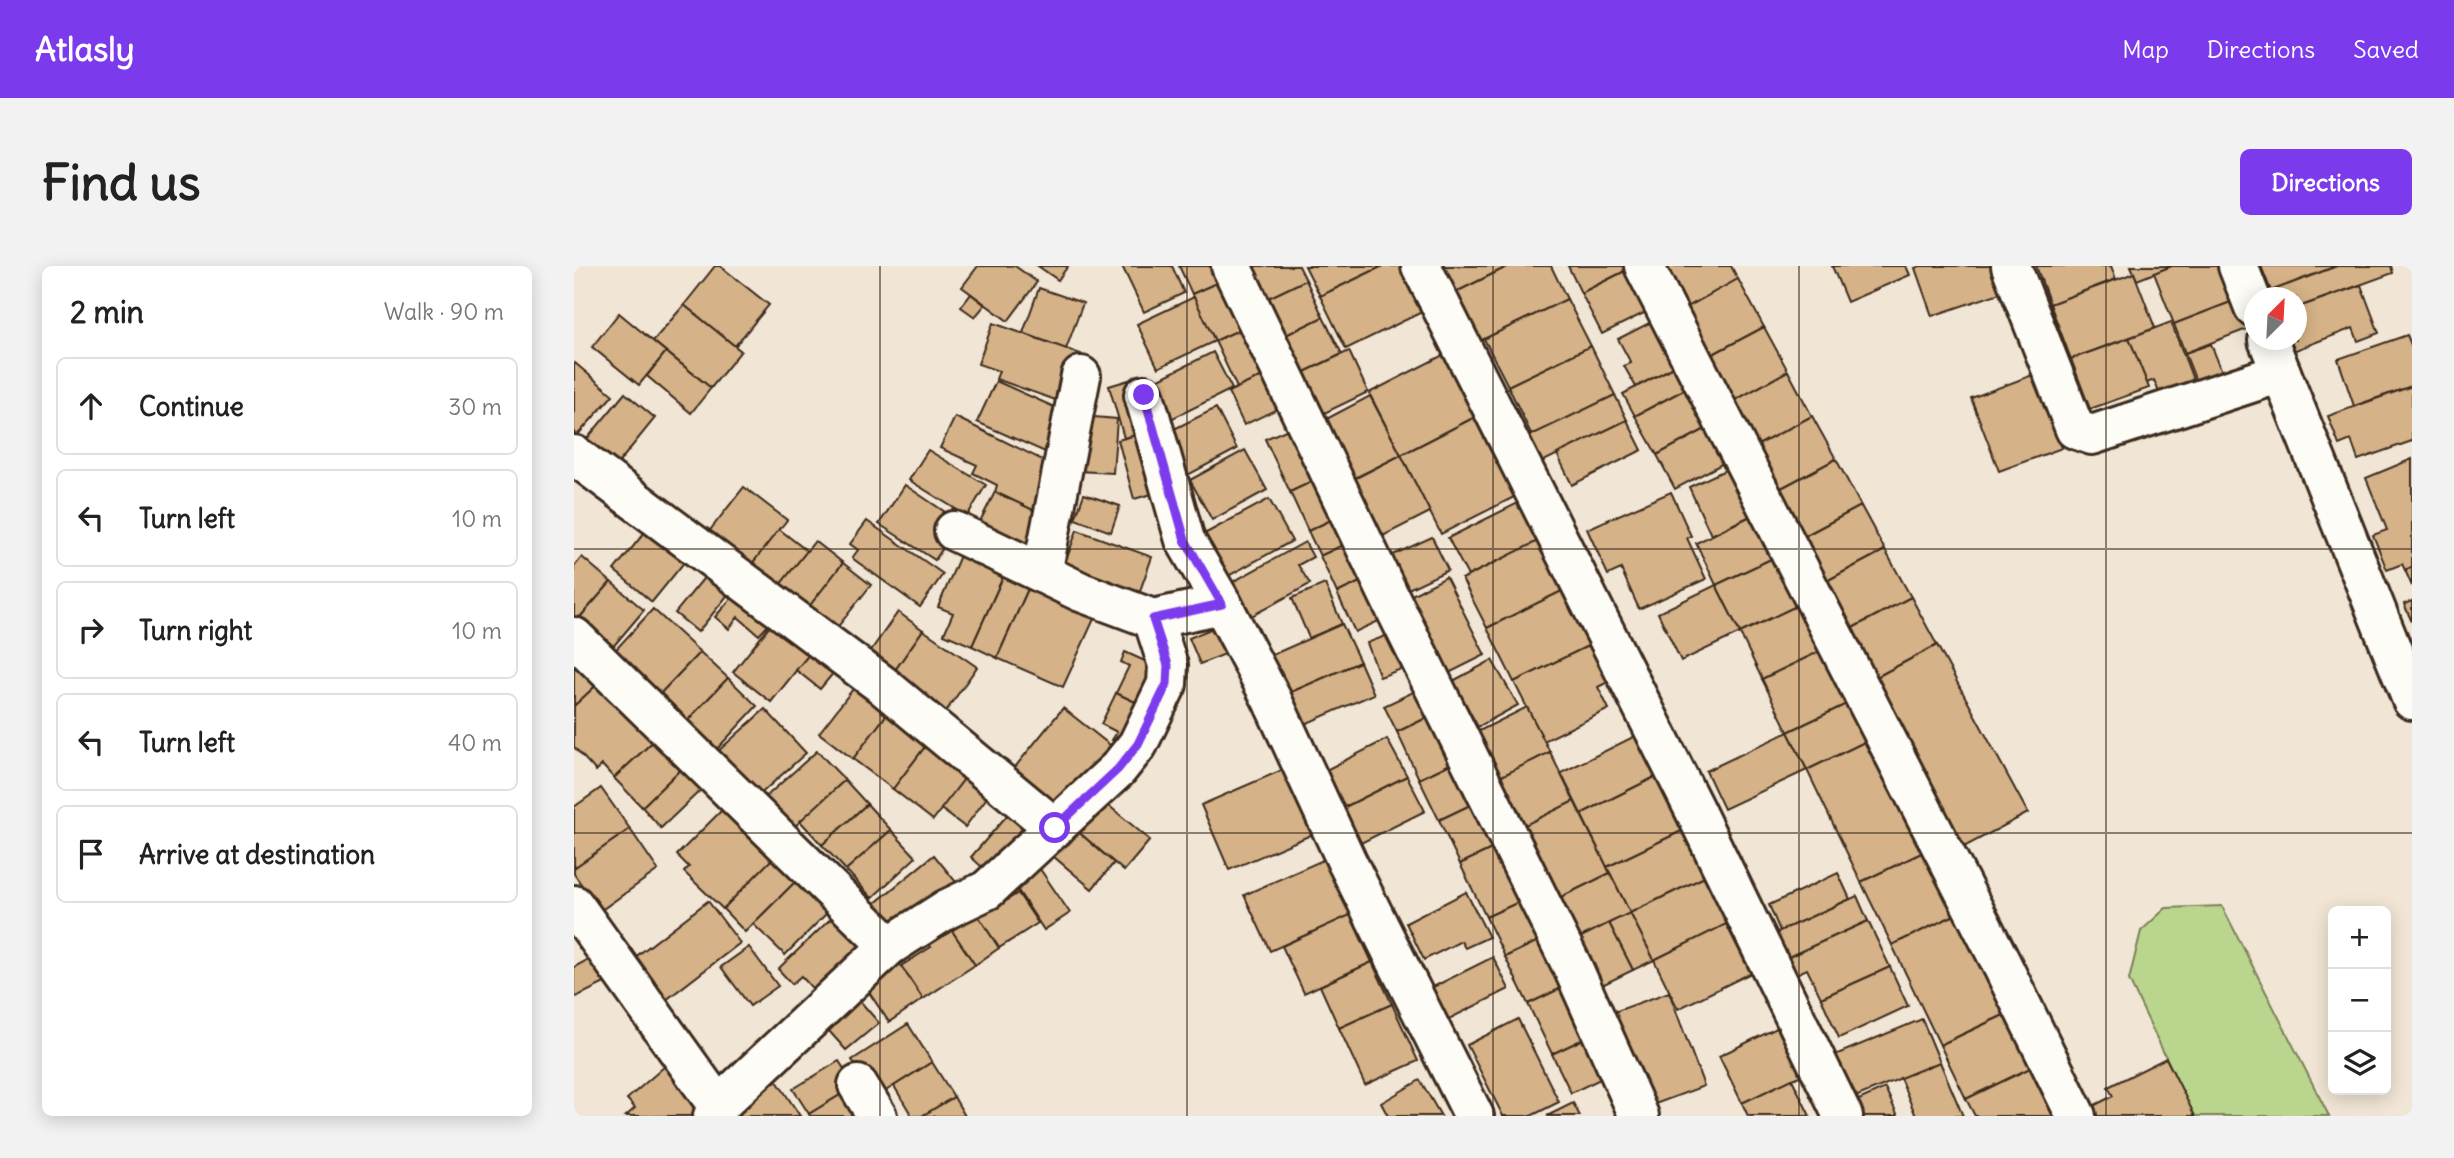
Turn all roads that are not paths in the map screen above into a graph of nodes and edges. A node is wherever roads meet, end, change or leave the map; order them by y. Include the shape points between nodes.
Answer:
1 (1231, 266) edge
2 (1421, 266) edge
3 (1644, 266) edge
4 (2011, 266) edge
5 (2238, 266) edge
6 (2247, 287) edge
7 (2274, 356) edge
8 (1081, 376) dead end
9 (1144, 395) dead end
10 (574, 455) edge
11 (954, 531) dead end
12 (1042, 573) junction
13 (1222, 604) junction
14 (1153, 619) junction
15 (574, 637) edge
16 (2412, 700) edge
17 (1055, 828) junction
18 (574, 905) edge
19 (889, 946) junction
20 (715, 1111) edge
21 (1474, 1116) edge
22 (1639, 1116) edge
23 (1843, 1116) edge
24 (2076, 1116) edge

1 - 22 street via 1573,968
2 - 23 street
3 - 24 street
4 - 7 street via 2080,432 2092,435
5 - 6 street
7 - 16 street
8 - 12 street
9 - 13 street via 1185,540
10 - 17 street via 881,684
11 - 12 street
12 - 14 street via 1081,593
13 - 14 street
13 - 21 street
14 - 17 street via 1168,665 1167,684 1138,744
15 - 19 street
17 - 19 street via 987,890
18 - 20 street
19 - 20 street

